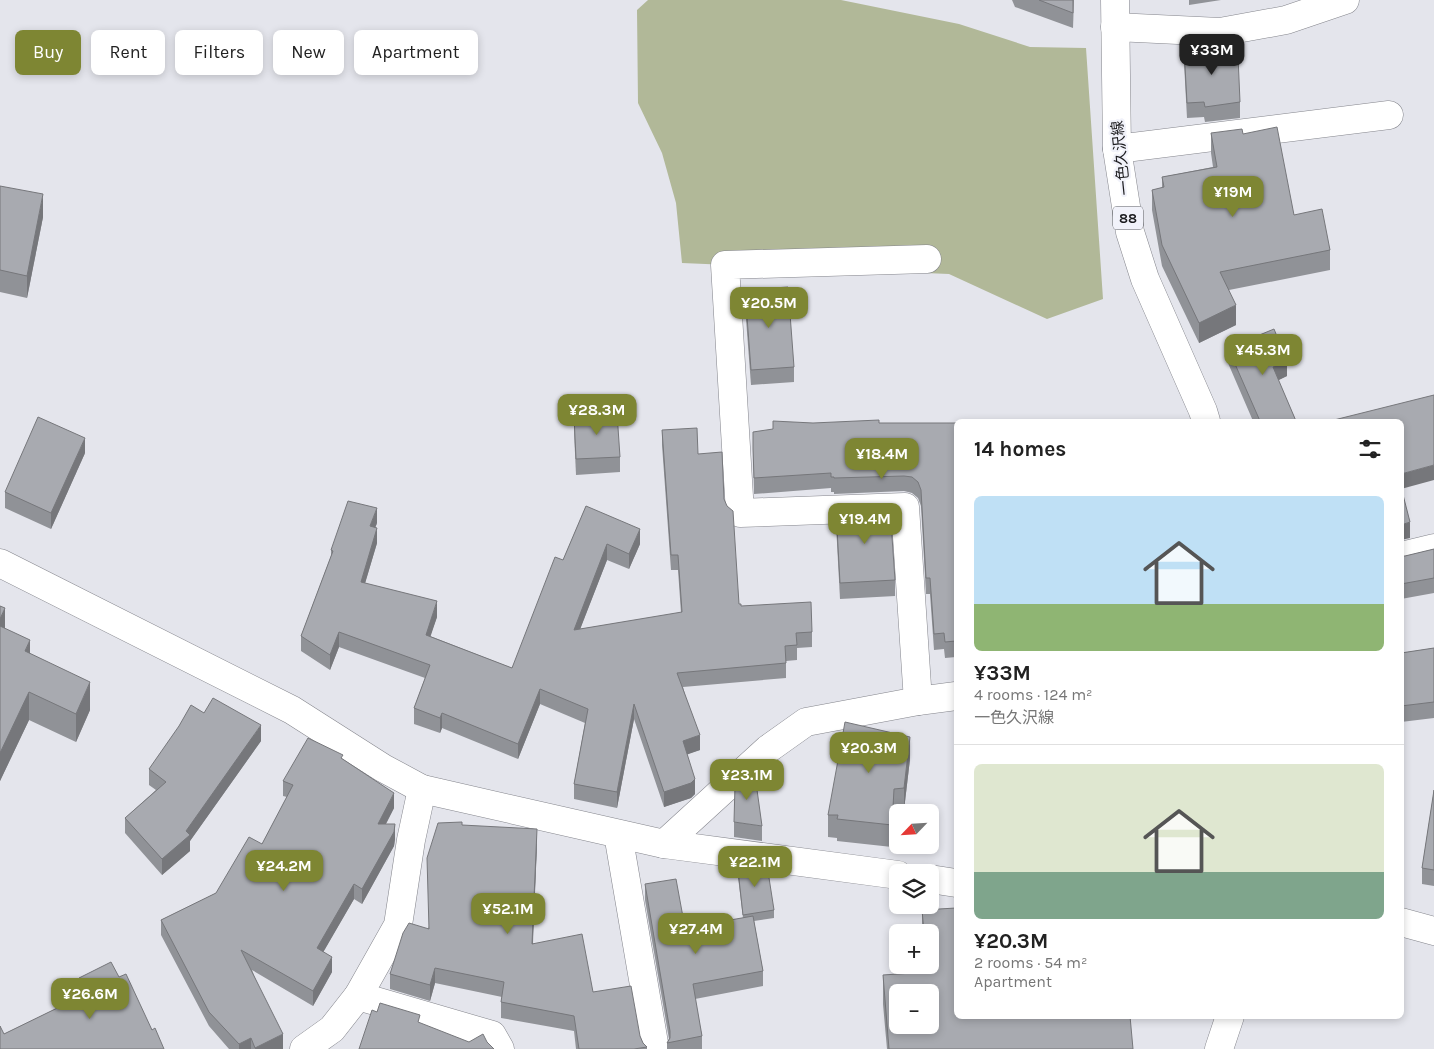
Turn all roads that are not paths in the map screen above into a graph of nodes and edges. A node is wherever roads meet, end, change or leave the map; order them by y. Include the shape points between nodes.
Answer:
1 (1115, 0) edge
2 (1345, 0) edge
3 (1115, 27) junction
4 (1389, 115) dead end
5 (1117, 150) junction
6 (927, 258) dead end
7 (1205, 419) edge
8 (1434, 548) edge
9 (1404, 555) edge
10 (0, 562) edge
11 (954, 696) edge
12 (918, 701) junction
13 (422, 789) junction
14 (618, 834) junction
15 (664, 844) junction
16 (889, 874) edge
17 (939, 880) edge
18 (954, 883) edge
19 (1404, 923) edge
20 (1434, 931) edge
21 (358, 996) junction
22 (1229, 1019) edge
23 (304, 1049) edge
24 (500, 1049) edge
25 (655, 1049) edge
26 (1219, 1049) edge

1 - 3 street, 一色久沢線 / 88
2 - 3 street via 1286,20 1220,32
3 - 5 street, 一色久沢線 / 88
4 - 5 street
5 - 7 street, 一色久沢線 / 88 via 1130,232 1142,270
6 - 12 street via 725,265 740,513 905,507
8 - 9 street
10 - 13 street via 292,710
11 - 12 street
12 - 15 street via 806,722 768,749
13 - 14 street
13 - 21 street via 398,926
14 - 15 street
14 - 25 street
15 - 16 street
17 - 18 street
19 - 20 street
21 - 23 street via 332,1029
21 - 24 street via 492,1035
22 - 26 street

